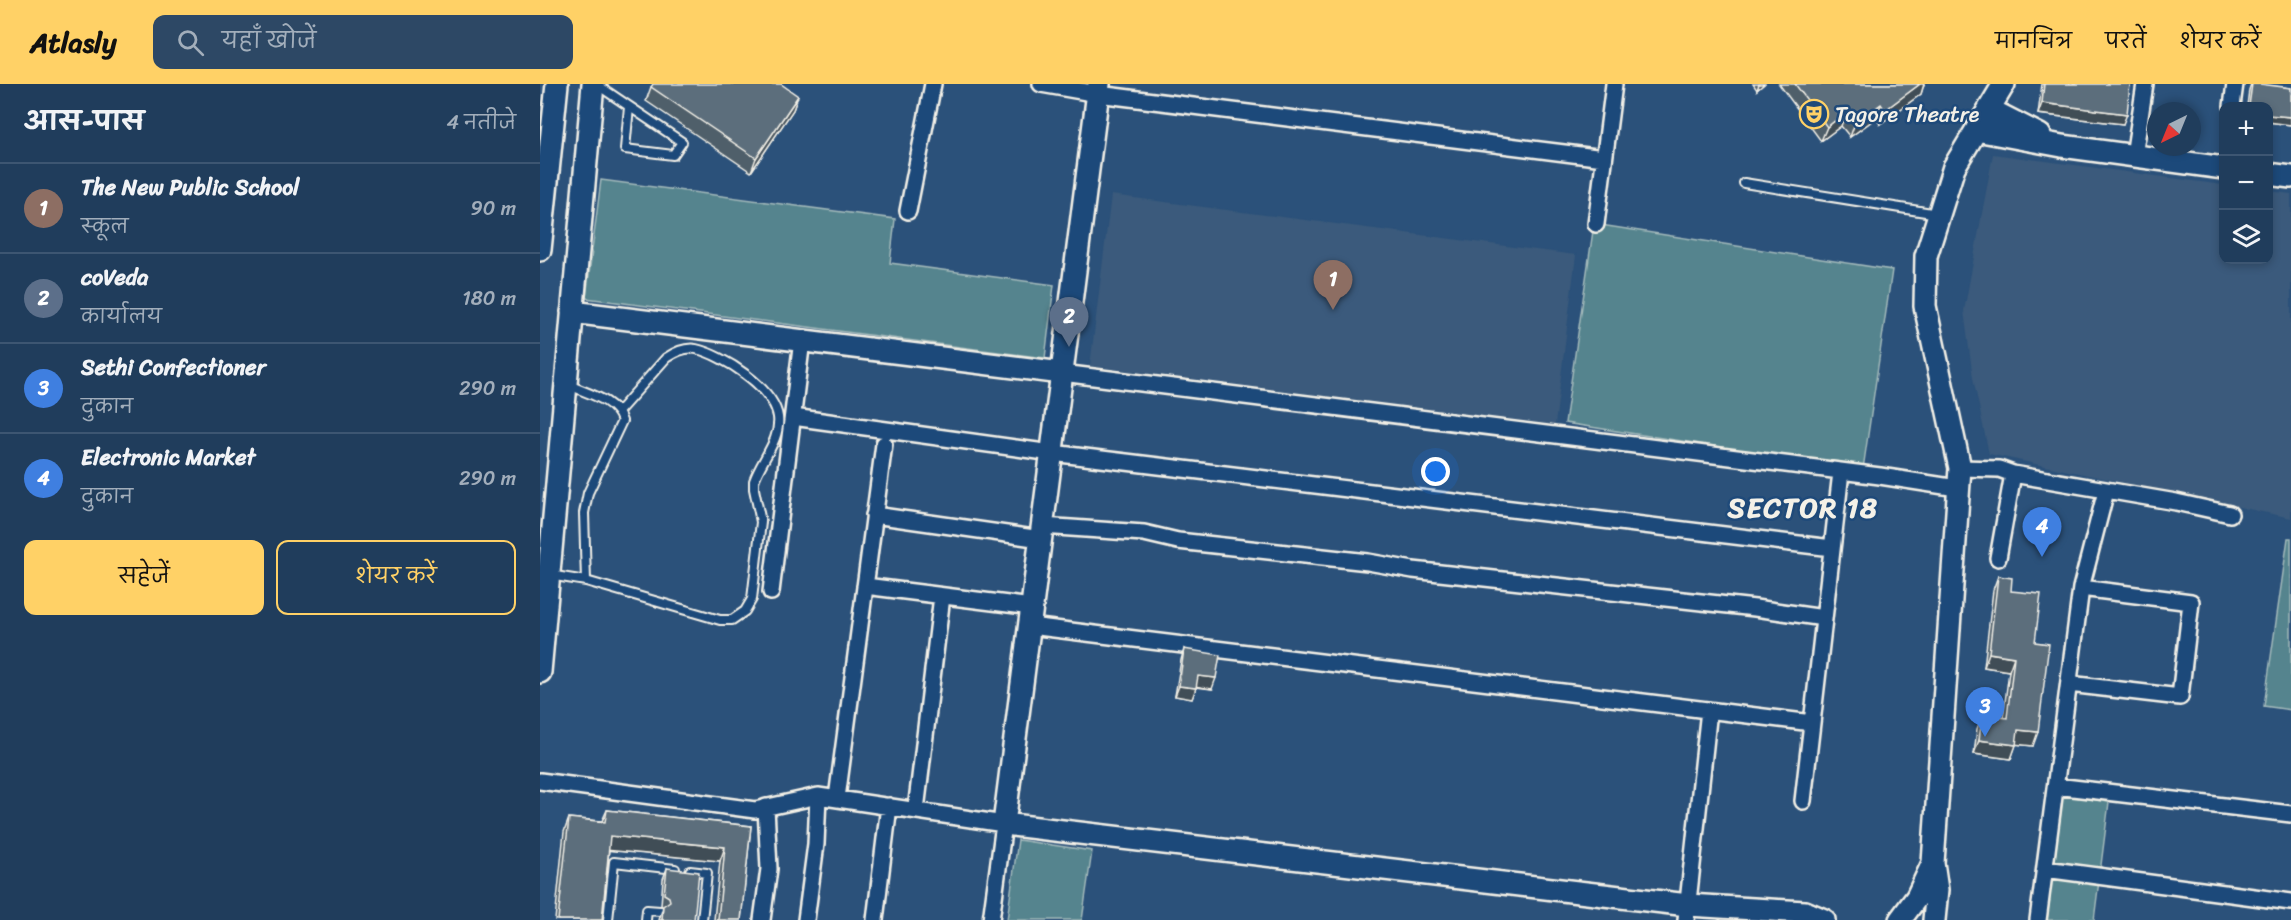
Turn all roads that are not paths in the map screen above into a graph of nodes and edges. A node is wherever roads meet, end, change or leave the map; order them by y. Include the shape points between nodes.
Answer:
1 (557, 84) edge
2 (594, 84) edge
3 (933, 84) edge
4 (1041, 84) edge
5 (1614, 84) edge
6 (2004, 84) edge
7 (2145, 84) edge
8 (2235, 84) edge
9 (1098, 89) edge
10 (2233, 102) edge
11 (629, 107) junction
12 (1989, 109) junction
13 (1976, 130) junction
14 (2062, 146) junction
15 (2134, 156) junction
16 (1604, 158) junction
17 (2219, 167) edge
18 (2273, 175) edge
19 (2291, 177) edge
20 (1744, 183) dead end
21 (908, 211) dead end
22 (1939, 214) junction
23 (1596, 224) dead end
24 (540, 250) edge
25 (572, 312) junction
26 (802, 340) junction
27 (1062, 373) junction
28 (566, 384) junction
29 (619, 411) junction
30 (793, 417) junction
31 (884, 444) dead end
32 (1052, 453) junction
33 (1841, 472) junction
34 (2013, 474) junction
35 (1959, 478) junction
36 (2106, 491) junction
37 (2230, 514) dead end
38 (874, 515) junction
39 (1042, 532) junction
40 (1832, 548) junction
41 (1998, 558) dead end
42 (548, 574) junction
43 (586, 581) junction
44 (865, 586) junction
45 (2081, 588) junction
46 (771, 592) dead end
47 (942, 596) junction
48 (1031, 617) junction
49 (1824, 618) junction
50 (540, 672) edge
51 (2069, 684) junction
52 (1709, 710) junction
53 (1812, 723) junction
54 (540, 781) edge
55 (2056, 786) junction
56 (818, 796) junction
57 (837, 798) junction
58 (1803, 801) dead end
59 (889, 806) junction
60 (766, 807) junction
61 (916, 810) junction
62 (2291, 814) edge
63 (1004, 824) junction
64 (1933, 863) junction
65 (2045, 869) junction
66 (2291, 902) edge
67 (660, 911) edge
68 (1687, 913) edge
69 (1758, 915) edge
70 (1808, 916) edge
71 (608, 920) edge
72 (646, 920) edge
73 (702, 920) edge
74 (762, 920) edge
75 (806, 920) edge
76 (875, 920) edge
77 (991, 920) edge
78 (1824, 920) edge
79 (1900, 920) edge
80 (1934, 920) edge
81 (2038, 920) edge

1 - 24 street
2 - 11 lane
2 - 25 street
3 - 21 street
4 - 9 street
5 - 16 street
6 - 12 street
7 - 15 street
8 - 10 street
9 - 16 street
9 - 27 street
11 - 11 lane via 682,142 673,154 625,149
12 - 13 street
12 - 14 street
13 - 14 street
13 - 22 street via 1954,167
14 - 15 street
15 - 17 street
16 - 23 street
18 - 19 street
20 - 22 lane
22 - 35 street via 1926,256 1925,306
25 - 26 street
25 - 28 street
26 - 27 street
26 - 30 street
27 - 32 street
27 - 33 street
28 - 29 lane
28 - 42 street
29 - 43 lane via 622,421 588,493 584,513
29 - 43 lane via 666,358 675,352 695,349 743,372 773,402 778,428 754,481 761,522 752,599 739,616 720,620
30 - 32 street
30 - 46 street
31 - 38 street
32 - 39 street
32 - 40 street
33 - 35 street
33 - 40 street
34 - 35 street via 1999,469
34 - 36 street
34 - 41 street
35 - 64 street
36 - 37 street
36 - 45 street
38 - 39 street
38 - 44 street
39 - 48 street
39 - 49 street via 1144,533 1178,541
40 - 49 street
42 - 43 lane
42 - 50 street
44 - 47 street
44 - 57 street
45 - 51 street
45 - 51 street via 2191,602 2180,697
47 - 48 street
47 - 61 street
48 - 52 street
48 - 63 street
49 - 53 street
51 - 55 street
52 - 53 street
52 - 68 street
53 - 58 street
54 - 60 street via 755,810
55 - 62 street
55 - 65 street
56 - 57 street
56 - 60 street
56 - 75 street
57 - 59 street
59 - 61 street
59 - 76 street
60 - 74 street via 769,869
61 - 63 street
63 - 68 street
63 - 77 street
64 - 79 street via 1917,897
64 - 80 street via 1937,890
65 - 66 street
65 - 81 street
67 - 72 lane via 647,910
68 - 69 street
69 - 70 street
70 - 78 street
71 - 73 lane via 614,862 707,873

